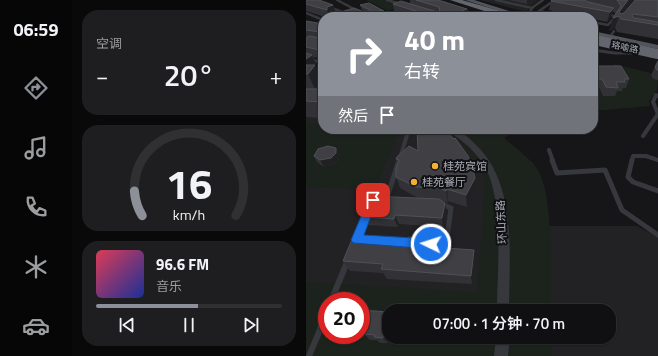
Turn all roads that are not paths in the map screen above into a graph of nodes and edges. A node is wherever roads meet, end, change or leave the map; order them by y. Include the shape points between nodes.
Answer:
1 (337, 0) edge
2 (387, 0) edge
3 (430, 0) edge
4 (438, 0) edge
5 (442, 0) edge
6 (468, 0) edge
7 (496, 0) edge
8 (543, 0) edge
9 (555, 0) edge
10 (453, 3) edge
11 (478, 3) edge
12 (322, 5) edge
13 (406, 6) edge
14 (532, 8) junction
15 (356, 10) junction
16 (342, 12) edge
17 (349, 12) edge
18 (360, 12) edge
19 (473, 12) edge
20 (482, 12) edge
21 (507, 12) edge
22 (530, 12) edge
23 (544, 12) edge
24 (606, 12) edge
25 (306, 13) edge
26 (318, 18) edge
27 (598, 23) edge
28 (598, 33) edge
29 (598, 37) edge
30 (598, 41) edge
31 (634, 42) junction
32 (598, 45) edge
33 (658, 49) edge
34 (598, 51) edge
35 (631, 53) junction
36 (306, 58) edge
37 (658, 58) edge
38 (318, 62) edge
39 (658, 96) edge
40 (407, 134) edge
41 (457, 134) edge
42 (643, 136) dead end
43 (549, 150) dead end
44 (658, 160) edge
45 (658, 191) edge
46 (379, 200) edge
47 (386, 200) junction
48 (394, 201) edge
49 (434, 204) edge
50 (370, 206) edge
51 (658, 235) edge
52 (356, 240) junction
53 (364, 240) edge
54 (409, 243) edge
55 (354, 246) edge
56 (351, 253) edge
57 (335, 292) edge
58 (503, 304) edge
59 (318, 334) edge
60 (502, 344) edge
61 (309, 356) edge
62 (501, 356) edge

1 - 15 lane
2 - 13 lane
3 - 10 main road
4 - 10 highway
5 - 20 highway
6 - 11 main road
7 - 14 lane
8 - 14 lane
9 - 23 lane via 539,11
10 - 11 highway
10 - 19 main road
11 - 21 highway
12 - 16 lane
14 - 22 lane
15 - 17 lane
15 - 18 lane
24 - 27 lane via 615,17 608,25
25 - 26 lane
28 - 31 main road via 612,34
29 - 33 highway, 珞喻路, bridge
30 - 33 highway, 珞喻路, bridge
31 - 33 main road
31 - 35 main road via 639,49
32 - 35 main road
34 - 35 lane
35 - 37 main road
36 - 38 lane
39 - 42 lane via 656,95 652,102 658,114
40 - 47 lane
41 - 58 street, 环山东路 via 479,153 499,190 502,215
43 - 51 lane via 557,173 605,170 622,210
44 - 45 lane via 646,156 633,156 628,177 632,182
46 - 47 lane
47 - 48 lane
49 - 54 lane via 451,208 446,245
50 - 52 lane
52 - 53 lane
52 - 55 lane
56 - 57 lane
59 - 61 lane
60 - 62 street

